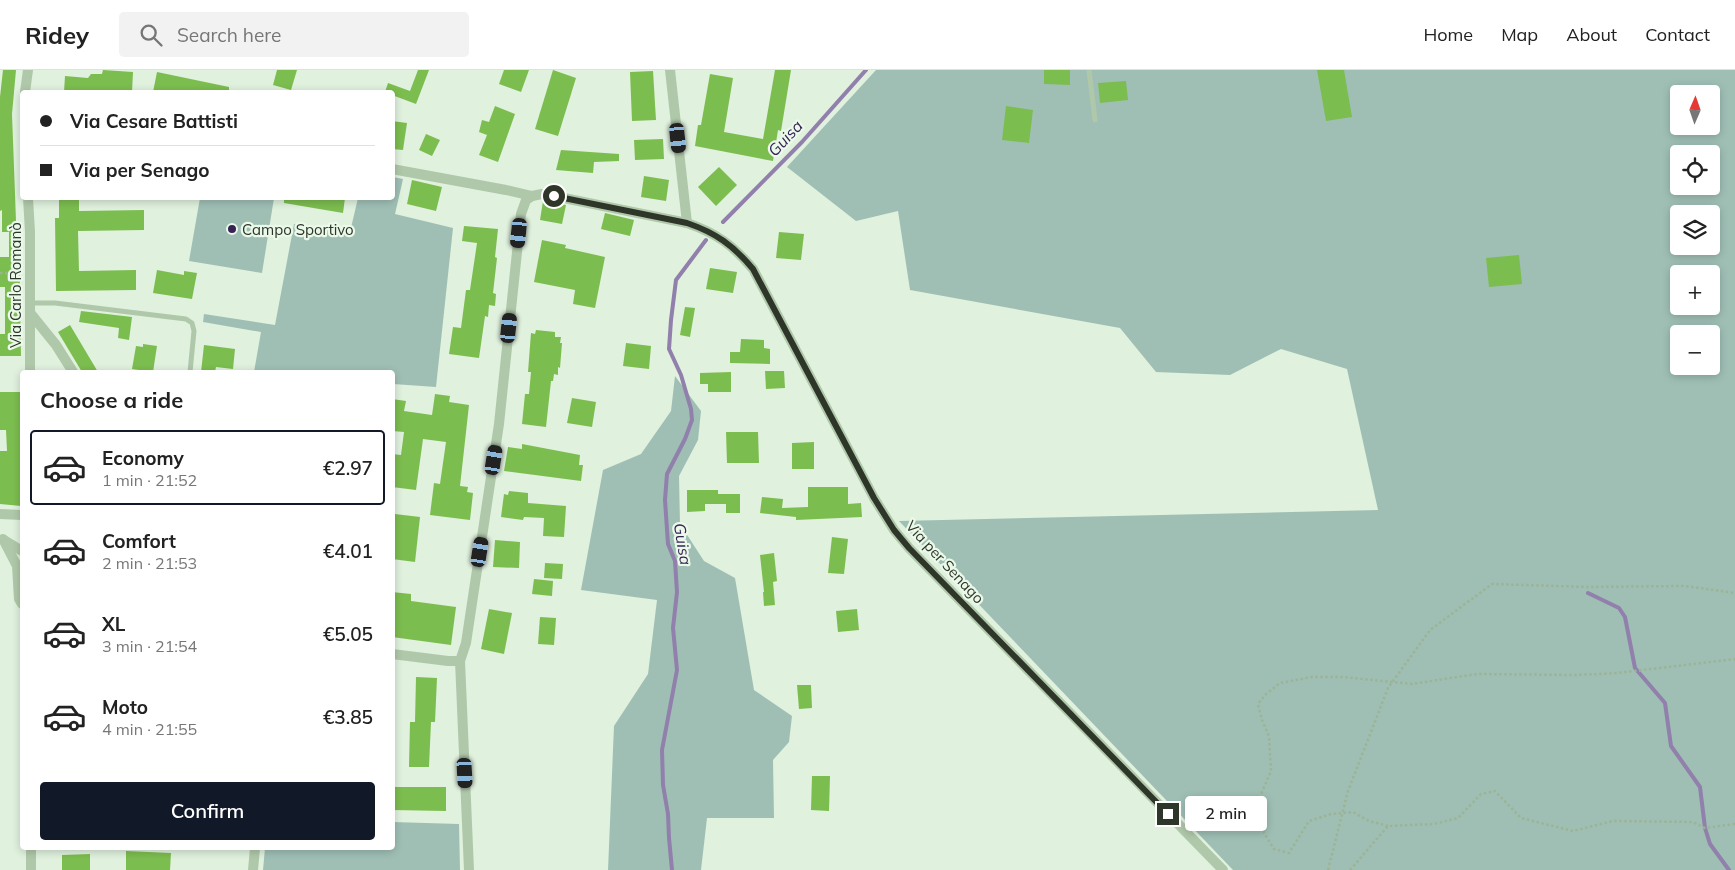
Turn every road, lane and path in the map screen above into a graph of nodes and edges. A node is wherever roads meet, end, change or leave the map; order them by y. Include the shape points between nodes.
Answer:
1 (28, 70) edge
2 (670, 70) edge
3 (1090, 70) edge
4 (25, 90) edge
5 (1095, 120) dead end
6 (395, 170) edge
7 (532, 196) junction
8 (28, 200) edge
9 (687, 223) junction
10 (0, 273) edge
11 (30, 273) junction
12 (31, 309) junction
13 (30, 370) edge
14 (72, 370) edge
15 (190, 370) edge
16 (0, 514) edge
17 (20, 515) edge
18 (1, 537) edge
19 (20, 550) edge
20 (1735, 594) edge
21 (20, 601) edge
22 (395, 654) edge
23 (1735, 659) edge
24 (460, 661) junction
25 (1392, 682) junction
26 (1342, 813) junction
27 (1735, 824) edge
28 (1388, 826) junction
29 (31, 850) edge
30 (255, 850) edge
31 (31, 870) edge
32 (254, 870) edge
33 (469, 870) edge
34 (1223, 870) edge
35 (1328, 870) edge
36 (1350, 870) edge

1 - 4 street
2 - 9 street
3 - 5 lane
6 - 7 street, Via per Senago
7 - 9 street, Via per Senago via 542,194
7 - 24 street via 526,200 521,214 499,424 466,643
8 - 11 street, Via Carlo Romanò
9 - 34 street, Via per Senago via 723,239 753,269 894,530
10 - 11 path
11 - 12 street, Via Carlo Romanò
12 - 13 street, Via Carlo Romanò
12 - 14 street
12 - 15 lane via 55,303 186,319 192,323 194,331
16 - 17 street
18 - 19 street
18 - 21 street via 17,566
20 - 25 path via 1685,586 1492,584 1430,630
22 - 24 street
23 - 25 path via 1618,674 1478,674 1412,684
24 - 33 street
25 - 26 path
25 - 26 path via 1312,677 1280,683 1258,704 1269,736 1271,771 1261,794 1264,833 1274,849 1289,853 1309,820
26 - 28 path via 1353,812
26 - 35 path
27 - 28 path via 1705,828 1693,822 1613,821 1573,831 1521,818 1495,791 1481,794 1458,818 1434,824
28 - 36 path
29 - 31 street
30 - 32 street

